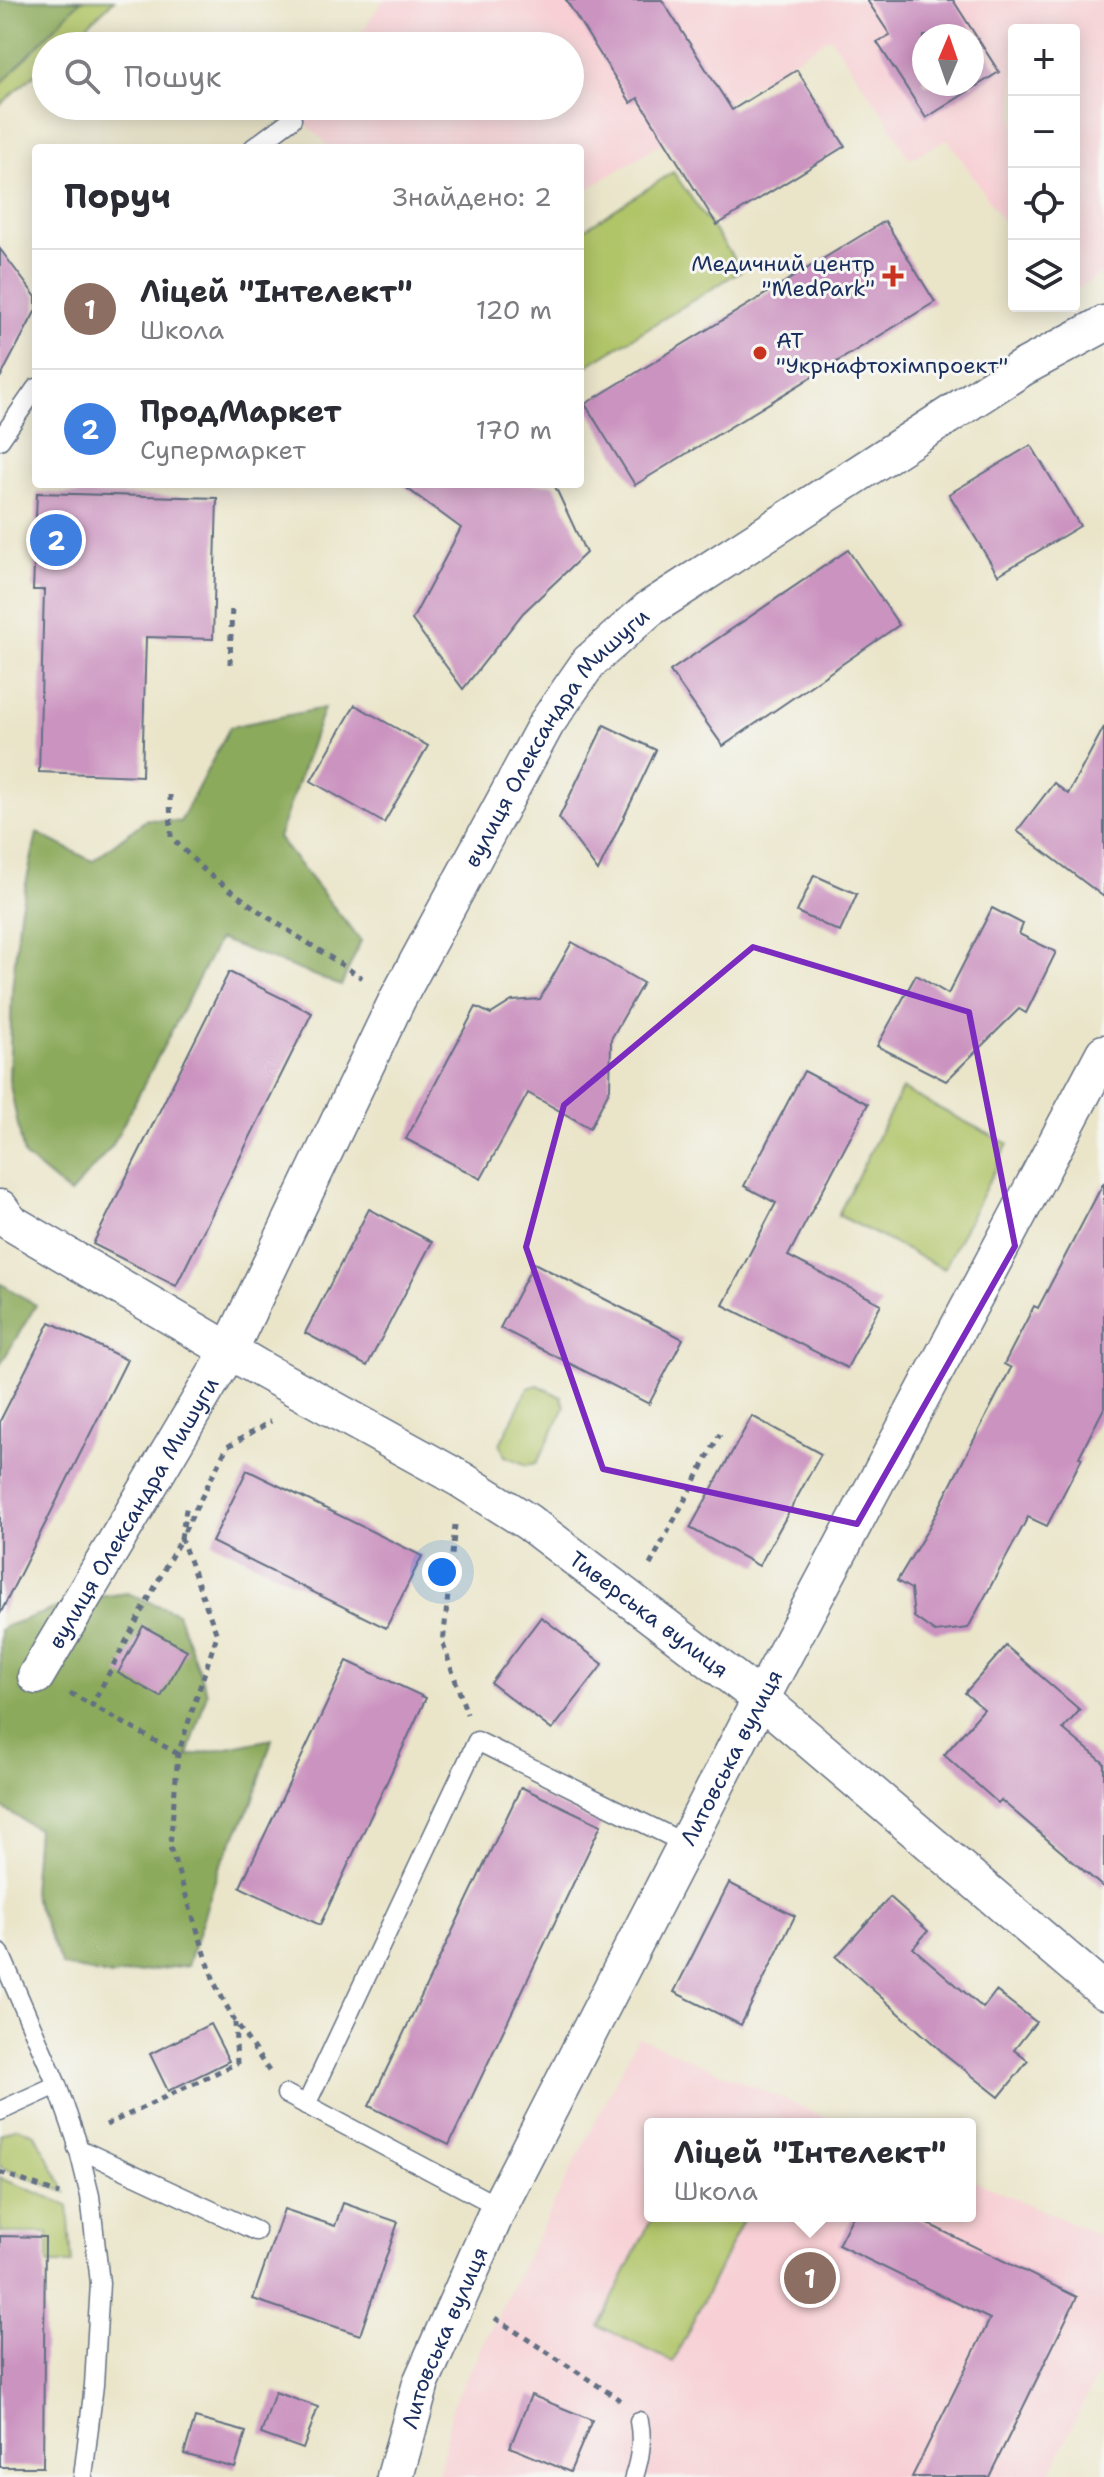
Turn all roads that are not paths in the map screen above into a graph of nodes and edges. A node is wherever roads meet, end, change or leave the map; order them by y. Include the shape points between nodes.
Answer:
1 (291, 120) edge
2 (258, 144) edge
3 (1104, 324) edge
4 (32, 394) edge
5 (0, 440) edge
6 (1104, 1053) edge
7 (0, 1208) edge
8 (229, 1351) junction
9 (46, 1680) dead end
10 (761, 1699) junction
11 (686, 1844) junction
12 (0, 1953) edge
13 (1104, 1991) edge
14 (57, 2085) junction
15 (286, 2094) road end
16 (306, 2105) junction
17 (0, 2111) edge
18 (77, 2148) junction
19 (499, 2207) junction
20 (256, 2231) dead end
21 (639, 2421) road end
22 (83, 2477) edge
23 (395, 2477) edge
24 (634, 2477) edge

1 - 2 lane
3 - 8 street, вулиця Олександра Мишуги via 1022,368 649,609 589,662 546,724 397,1000
4 - 5 lane
6 - 10 street, Литовська вулиця
7 - 8 street, вулиця Олександра Мишуги via 10,1222
8 - 9 street, вулиця Олександра Мишуги
8 - 10 street, Тиверська вулиця via 528,1522
10 - 11 street, Литовська вулиця
10 - 13 street, Тиверська вулиця
11 - 16 lane via 477,1741
11 - 19 street, Литовська вулиця
12 - 14 lane
14 - 17 lane
14 - 18 lane
15 - 16 lane
16 - 19 lane
18 - 20 lane
18 - 22 lane via 90,2196 100,2283
19 - 23 street, Литовська вулиця via 421,2383
21 - 24 lane via 642,2437

